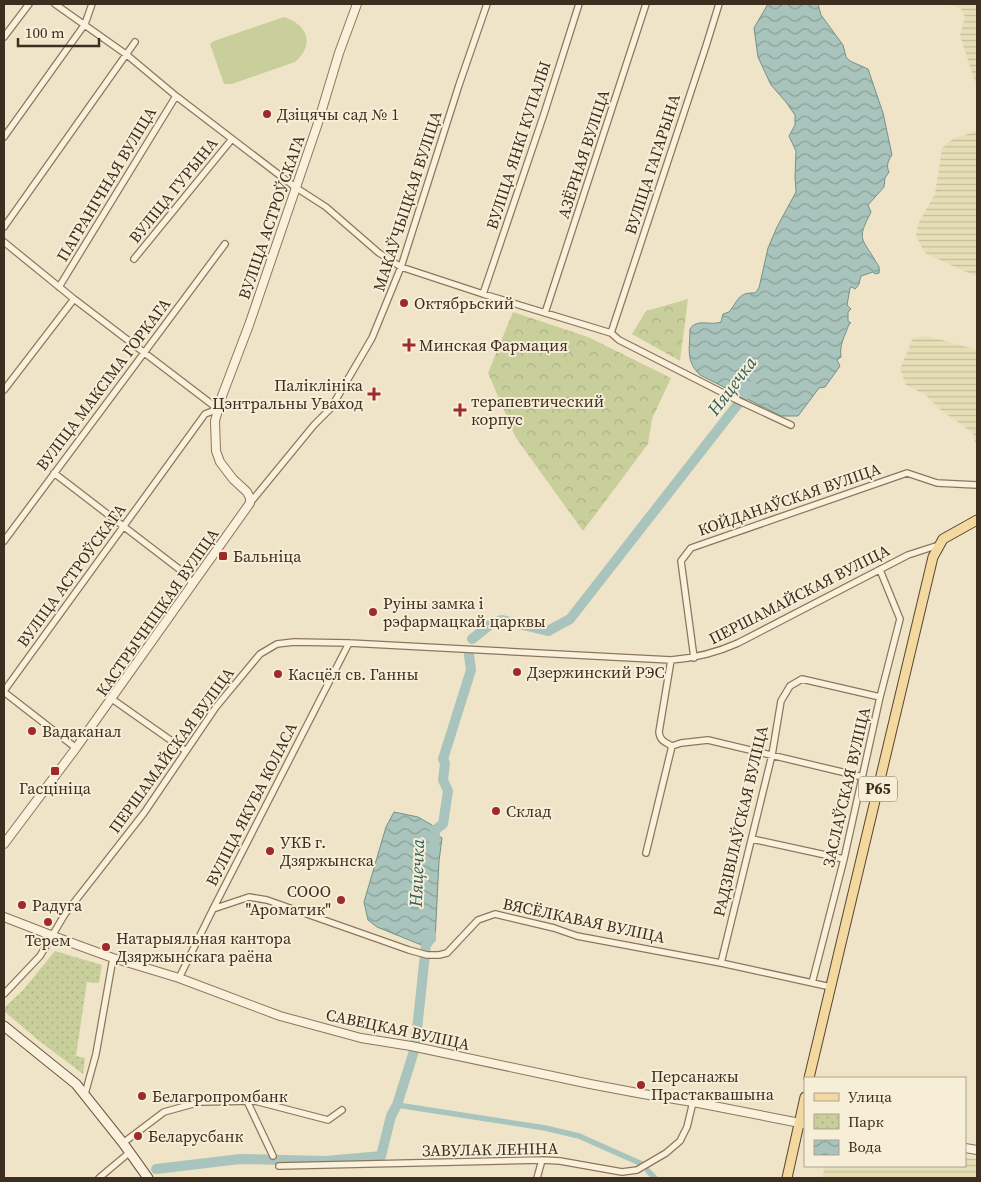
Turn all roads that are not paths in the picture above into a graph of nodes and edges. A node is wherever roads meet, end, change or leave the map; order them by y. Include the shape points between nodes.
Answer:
1 (28, 4) edge
2 (54, 4) edge
3 (92, 4) edge
4 (356, 4) edge
5 (487, 4) edge
6 (578, 4) edge
7 (646, 4) edge
8 (719, 4) edge
9 (85, 24) junction
10 (4, 37) edge
11 (135, 42) dead end
12 (126, 54) junction
13 (176, 96) junction
14 (4, 137) edge
15 (232, 139) junction
16 (295, 187) junction
17 (4, 227) edge
18 (4, 242) edge
19 (225, 244) dead end
20 (134, 259) dead end
21 (401, 267) junction
22 (59, 286) junction
23 (483, 294) junction
24 (74, 299) junction
25 (545, 313) junction
26 (611, 333) junction
27 (145, 353) junction
28 (4, 390) edge
29 (337, 400) joint
30 (218, 409) junction
31 (790, 425) dead end
32 (54, 474) junction
33 (977, 485) edge
34 (250, 504) junction
35 (977, 520) edge
36 (124, 526) junction
37 (4, 541) edge
38 (939, 545) junction
39 (880, 570) junction
40 (193, 584) junction
41 (349, 643) junction
42 (694, 658) junction
43 (671, 660) junction
44 (4, 692) edge
45 (880, 697) junction
46 (112, 699) junction
47 (672, 746) junction
48 (76, 748) junction
49 (186, 751) junction
50 (772, 755) junction
51 (863, 777) junction
52 (752, 839) junction
53 (4, 844) edge
54 (646, 853) dead end
55 (844, 859) junction
56 (212, 908) junction
57 (4, 916) edge
58 (52, 936) junction
59 (113, 958) junction
60 (721, 963) junction
61 (179, 978) junction
62 (812, 983) junction
63 (831, 987) junction
64 (4, 994) edge
65 (4, 1026) edge
66 (809, 1077) edge
67 (85, 1094) junction
68 (247, 1101) junction
69 (693, 1102) junction
70 (804, 1106) edge
71 (342, 1110) dead end
72 (802, 1124) edge
73 (123, 1143) junction
74 (130, 1152) junction
75 (273, 1156) dead end
76 (542, 1160) junction
77 (279, 1166) dead end
78 (99, 1178) edge
79 (148, 1178) edge
80 (537, 1178) edge
81 (787, 1178) edge

1 - 10 street
2 - 9 street
3 - 9 street
4 - 16 street, ВУЛІЦА АСТРОЎСКАГА
5 - 21 street, МАКАЎЧЫЦКАЯ ВУЛІЦА
6 - 23 street, ВУЛІЦА ЯНКІ КУПАЛЫ
7 - 25 street, АЗЁРНАЯ ВУЛІЦА
8 - 26 street, ВУЛІЦА ГАГАРЫНА
9 - 12 street
9 - 14 street
11 - 12 street
12 - 13 street
12 - 17 street
13 - 15 street
13 - 22 street, ПАГРАНІЧНАЯ ВУЛІЦА
15 - 16 street
15 - 20 street, ВУЛІЦА ГУРЫНА
16 - 21 street
16 - 30 street, ВУЛІЦА АСТРОЎСКАГА
18 - 22 street
19 - 27 street, ВУЛІЦА МАКСІМА ГОРКАГА
21 - 23 street
21 - 29 street, МАКАЎЧЫЦКАЯ ВУЛІЦА via 372,338
22 - 24 street
23 - 25 street
24 - 27 street
24 - 28 street
25 - 26 street
26 - 31 street
27 - 30 street
27 - 32 street, ВУЛІЦА МАКСІМА ГОРКАГА
29 - 34 street, КАСТРЫЧНІЦКАЯ ВУЛІЦА
30 - 34 street, ВУЛІЦА АСТРОЎСКАГА via 214,428 216,451 225,469 247,492
30 - 36 street, ВУЛІЦА АСТРОЎСКАГА via 205,414
32 - 36 street
32 - 37 street, ВУЛІЦА МАКСІМА ГОРКАГА
33 - 42 street, КОЙДАНАЎСКАЯ ВУЛІЦА via 936,483 907,473 691,548 681,561
34 - 40 street, КАСТРЫЧНІЦКАЯ ВУЛІЦА
35 - 38 main road
36 - 40 street via 183,572
36 - 44 street, ВУЛІЦА АСТРОЎСКАГА
38 - 39 street, ПЕРШАМАЙСКАЯ ВУЛІЦА via 908,555
38 - 63 main road, Р65 via 929,571
39 - 42 street, ПЕРШАМАЙСКАЯ ВУЛІЦА via 738,644
39 - 45 street, ЗАСЛАЎСКАЯ ВУЛІЦА via 900,619
40 - 46 street, КАСТРЫЧНІЦКАЯ ВУЛІЦА
41 - 43 street, ПЕРШАМАЙСКАЯ ВУЛІЦА
41 - 49 street, ПЕРШАМАЙСКАЯ ВУЛІЦА via 277,644 260,654 216,707
41 - 56 street, ВУЛІЦА ЯКУБА КОЛАСА
42 - 43 street, ПЕРШАМАЙСКАЯ ВУЛІЦА
43 - 47 street via 659,732 660,738
44 - 48 street
45 - 50 street, РАДЗІВІЛАЎСКАЯ ВУЛІЦА via 802,679 790,686 781,700
45 - 51 street, ЗАСЛАЎСКАЯ ВУЛІЦА
46 - 48 street, КАСТРЫЧНІЦКАЯ ВУЛІЦА
46 - 49 street
47 - 50 street via 708,740
47 - 54 street
48 - 53 street, КАСТРЫЧНІЦКАЯ ВУЛІЦА
49 - 58 street, ПЕРШАМАЙСКАЯ ВУЛІЦА
50 - 51 street
50 - 52 street, РАДЗІВІЛАЎСКАЯ ВУЛІЦА
51 - 55 street, ЗАСЛАЎСКАЯ ВУЛІЦА
52 - 55 street
52 - 60 street, РАДЗІВІЛАЎСКАЯ ВУЛІЦА
55 - 62 street, ЗАСЛАЎСКАЯ ВУЛІЦА
56 - 60 street, ВЯСЁЛКАВАЯ ВУЛІЦА via 249,897 267,900 409,950 439,955 447,953 478,920 495,914 577,936
56 - 61 street, ВУЛІЦА ЯКУБА КОЛАСА
57 - 58 street, САВЕЦКАЯ ВУЛІЦА
58 - 59 street, САВЕЦКАЯ ВУЛІЦА
58 - 64 street, ПЕРШАМАЙСКАЯ ВУЛІЦА via 32,966
59 - 61 street, САВЕЦКАЯ ВУЛІЦА
59 - 67 street via 96,1054
60 - 62 street, ВЯСЁЛКАВАЯ ВУЛІЦА
61 - 69 street, САВЕЦКАЯ ВУЛІЦА via 280,1016 361,1038
62 - 63 street, ВЯСЁЛКАВАЯ ВУЛІЦА
63 - 66 main road, Р65
65 - 67 main road
67 - 73 main road
68 - 71 street via 328,1120
68 - 73 street via 200,1102 164,1112
68 - 75 street
69 - 72 street, САВЕЦКАЯ ВУЛІЦА
69 - 76 street, ЗАВУЛАК ЛЕНІНА via 680,1141 637,1170 622,1172
70 - 72 main road
72 - 81 main road
73 - 74 main road
74 - 78 street
74 - 79 main road
76 - 77 street, ЗАВУЛАК ЛЕНІНА
76 - 80 street

